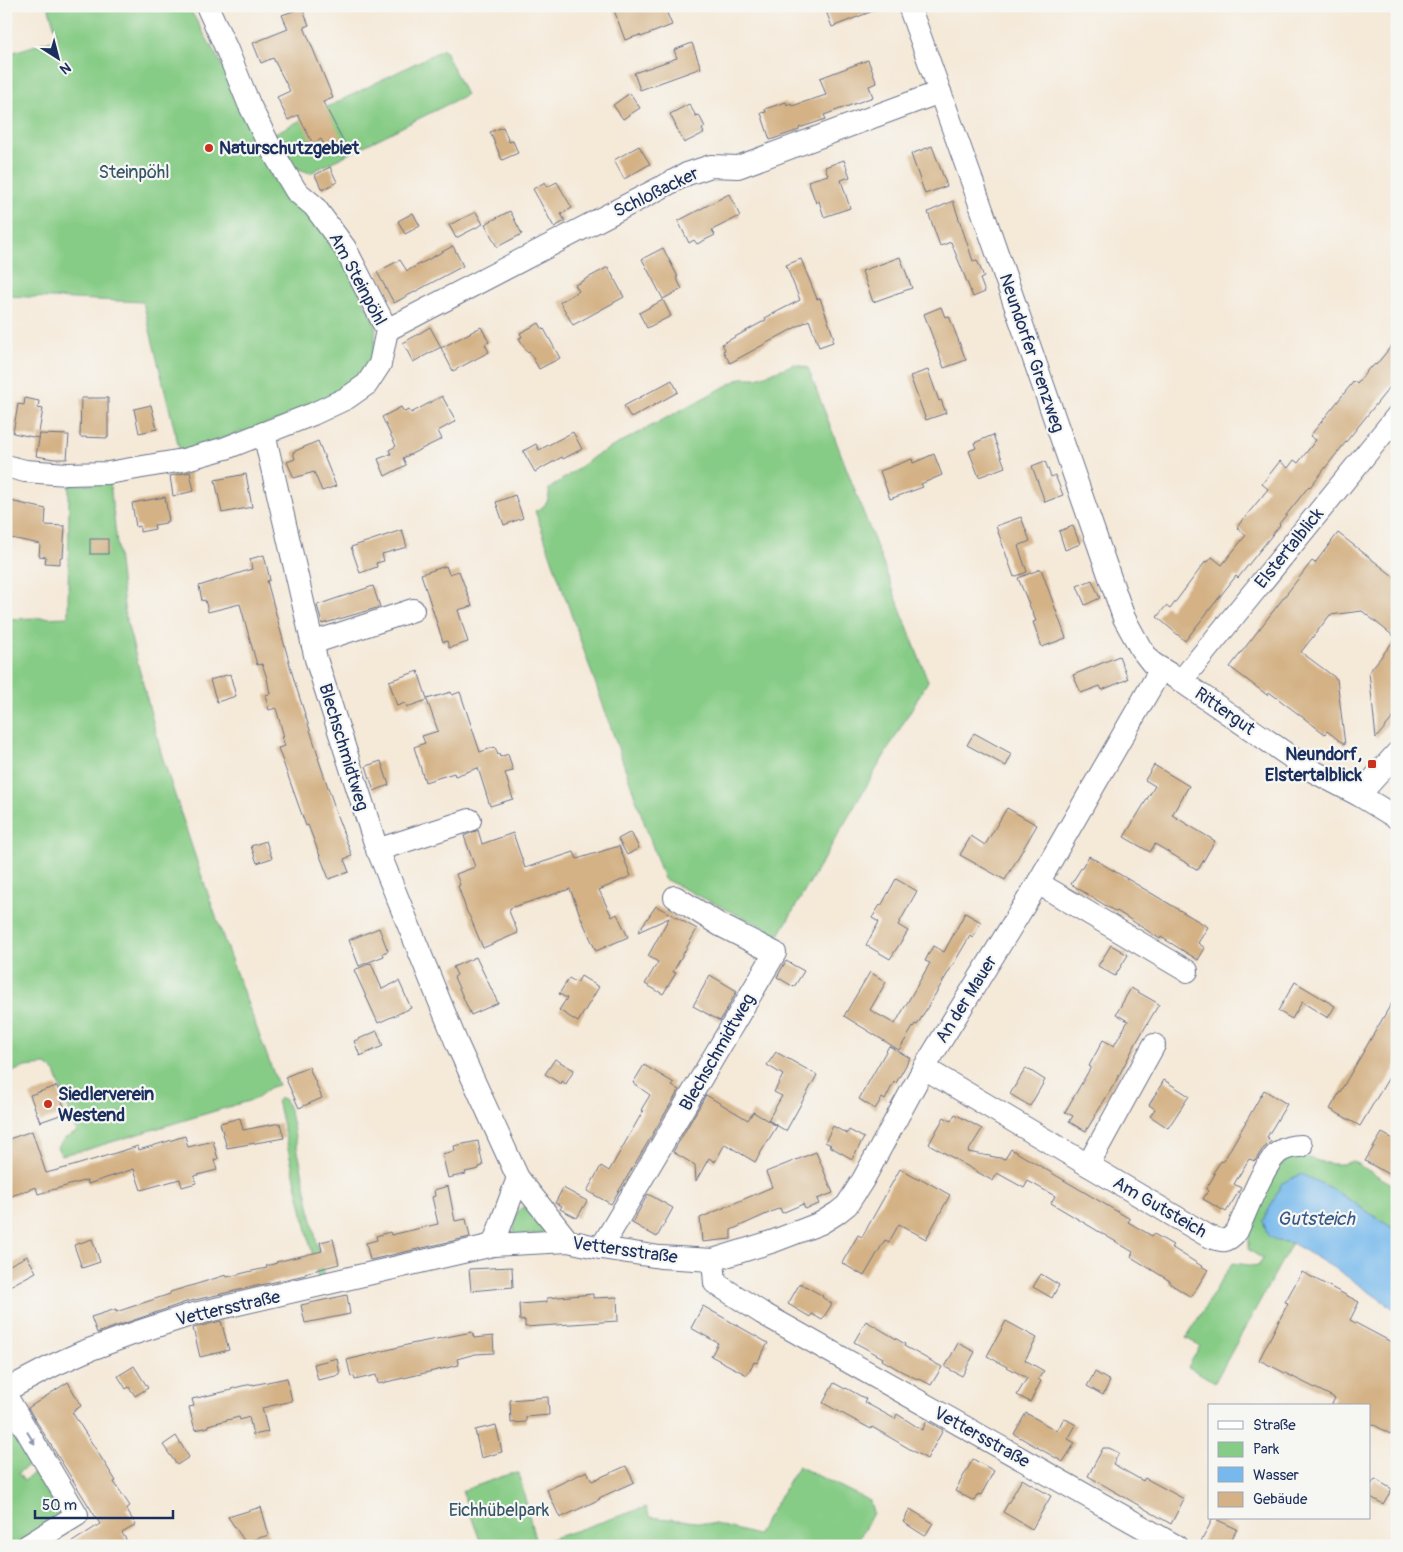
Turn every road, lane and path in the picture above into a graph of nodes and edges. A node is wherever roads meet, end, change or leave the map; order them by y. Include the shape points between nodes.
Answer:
1 (207, 6) edge
2 (909, 6) edge
3 (940, 92) junction
4 (387, 330) junction
5 (1397, 416) edge
6 (264, 433) junction
7 (6, 466) edge
8 (413, 610) dead end
9 (312, 643) junction
10 (1161, 669) junction
11 (1181, 681) junction
12 (1397, 753) edge
13 (1359, 795) junction
14 (1397, 818) edge
15 (470, 820) dead end
16 (377, 850) junction
17 (1038, 883) junction
18 (675, 897) dead end
19 (1187, 971) dead end
20 (1154, 1045) dead end
21 (924, 1068) junction
22 (1301, 1146) dead end
23 (1088, 1165) junction
24 (518, 1178) junction
25 (568, 1241) junction
26 (493, 1245) junction
27 (601, 1248) junction
28 (713, 1260) junction
29 (6, 1390) edge
30 (6, 1396) edge
31 (28, 1546) edge
32 (1176, 1546) edge

1 - 4 street, Am Steinpöhl via 270,147 296,191 314,206 345,248
2 - 3 street, Neundorfer Grenzweg
3 - 4 street, Schloßacker via 738,167 711,166 687,174
3 - 10 street, Neundorfer Grenzweg via 1124,618 1141,649
4 - 6 street, Am Steinpöhl via 380,364 367,384 347,398
5 - 11 street, Elstertalblick
6 - 7 street, Am Steinpöhl via 183,460 108,473 67,474
6 - 9 street, Blechschmidtweg
8 - 9 street
9 - 16 street, Blechschmidtweg
10 - 11 street, Neundorfer Grenzweg
10 - 17 street, An der Mauer
11 - 13 street, Rittergut via 1307,768
12 - 13 street
13 - 14 street, Rittergut
15 - 16 street
16 - 24 street, Blechschmidtweg via 457,1044
17 - 19 street
17 - 21 street, An der Mauer
18 - 27 street, Blechschmidtweg via 775,953
20 - 23 street
21 - 23 street, Am Gutsteich
21 - 28 street, An der Mauer via 847,1205 821,1223
22 - 23 street, Am Gutsteich via 1292,1146 1278,1153 1264,1171 1237,1231 1231,1239 1222,1241 1208,1236
24 - 25 street, Blechschmidtweg
24 - 26 street
25 - 26 street, Vettersstraße
25 - 27 street, Vettersstraße
26 - 29 street, Vettersstraße via 190,1315 83,1352
27 - 28 street, Vettersstraße via 660,1257
28 - 32 street, Vettersstraße via 715,1283 762,1313
30 -> 31 street via 77,1515

